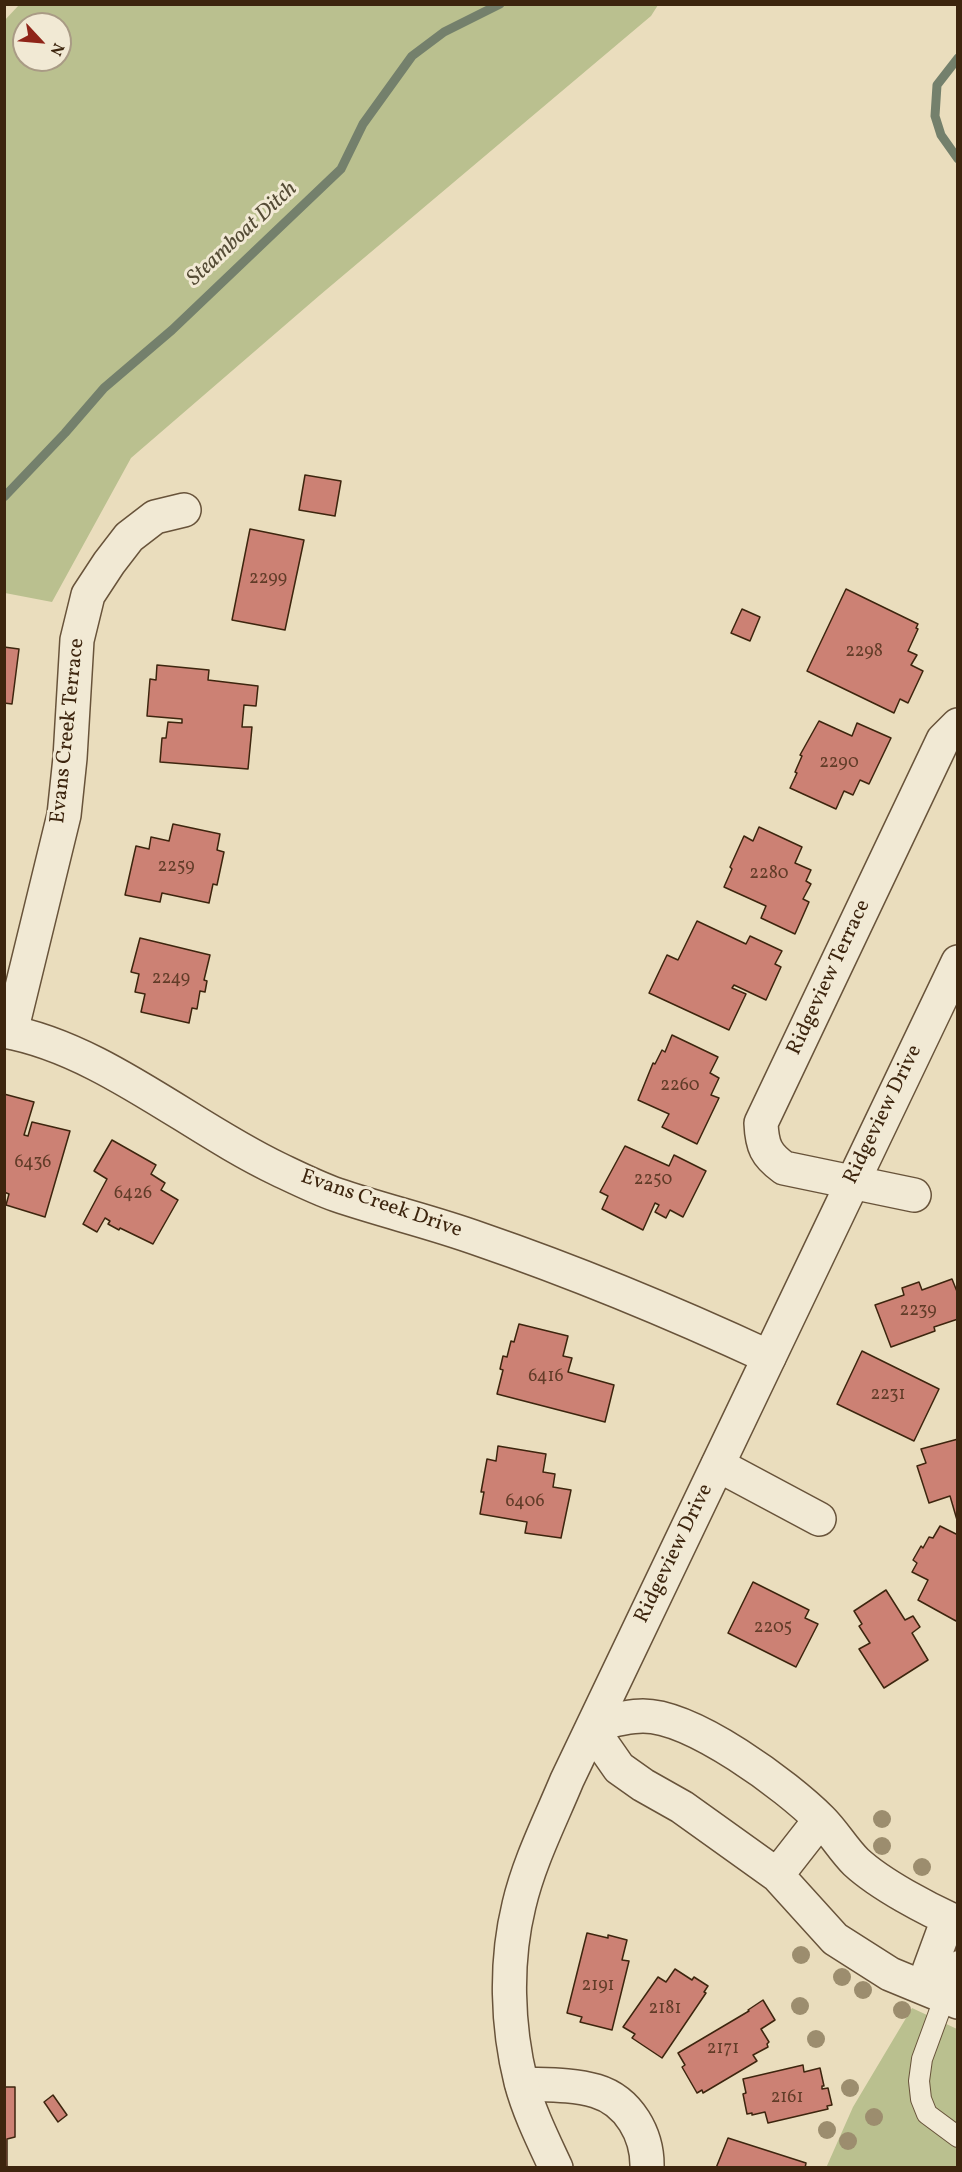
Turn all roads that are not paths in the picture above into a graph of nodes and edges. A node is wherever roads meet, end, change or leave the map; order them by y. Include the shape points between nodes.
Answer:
1 (184, 510) dead end
2 (957, 725) edge
3 (957, 962) edge
4 (8, 1031) edge
5 (852, 1182) junction
6 (914, 1195) dead end
7 (769, 1357) junction
8 (718, 1465) junction
9 (819, 1519) dead end
10 (594, 1725) junction
11 (820, 1820) junction
12 (777, 1875) junction
13 (953, 1921) edge
14 (957, 1961) edge
15 (942, 1995) edge
16 (522, 2084) junction
17 (957, 2137) edge
18 (556, 2168) edge
19 (646, 2168) edge

1 - 4 street, Evans Creek Terrace via 155,517 129,537 88,595 77,640 64,815
2 - 5 street, Ridgeview Terrace via 943,740 761,1123 762,1140 770,1158 784,1168
3 - 5 street, Ridgeview Drive
4 - 7 street, Evans Creek Drive via 92,1062 276,1168 335,1194 532,1257 681,1316
5 - 6 street, Ridgeview Terrace
5 - 7 street, Ridgeview Drive
7 - 8 street, Ridgeview Drive
8 - 9 street
8 - 10 street, Ridgeview Drive
10 - 11 street via 644,1716 670,1721 733,1751
10 - 12 street via 619,1768 682,1807
10 - 16 street, Ridgeview Drive via 546,1829 519,1905 510,1974 513,2040
11 - 12 street
11 - 13 street via 857,1862
12 - 15 street via 835,1939 890,1974
13 - 15 street
14 - 15 lane
15 - 17 lane via 918,2081 927,2114
16 - 18 street, Ridgeview Drive
16 - 19 street via 597,2091 619,2103 635,2121 645,2144

